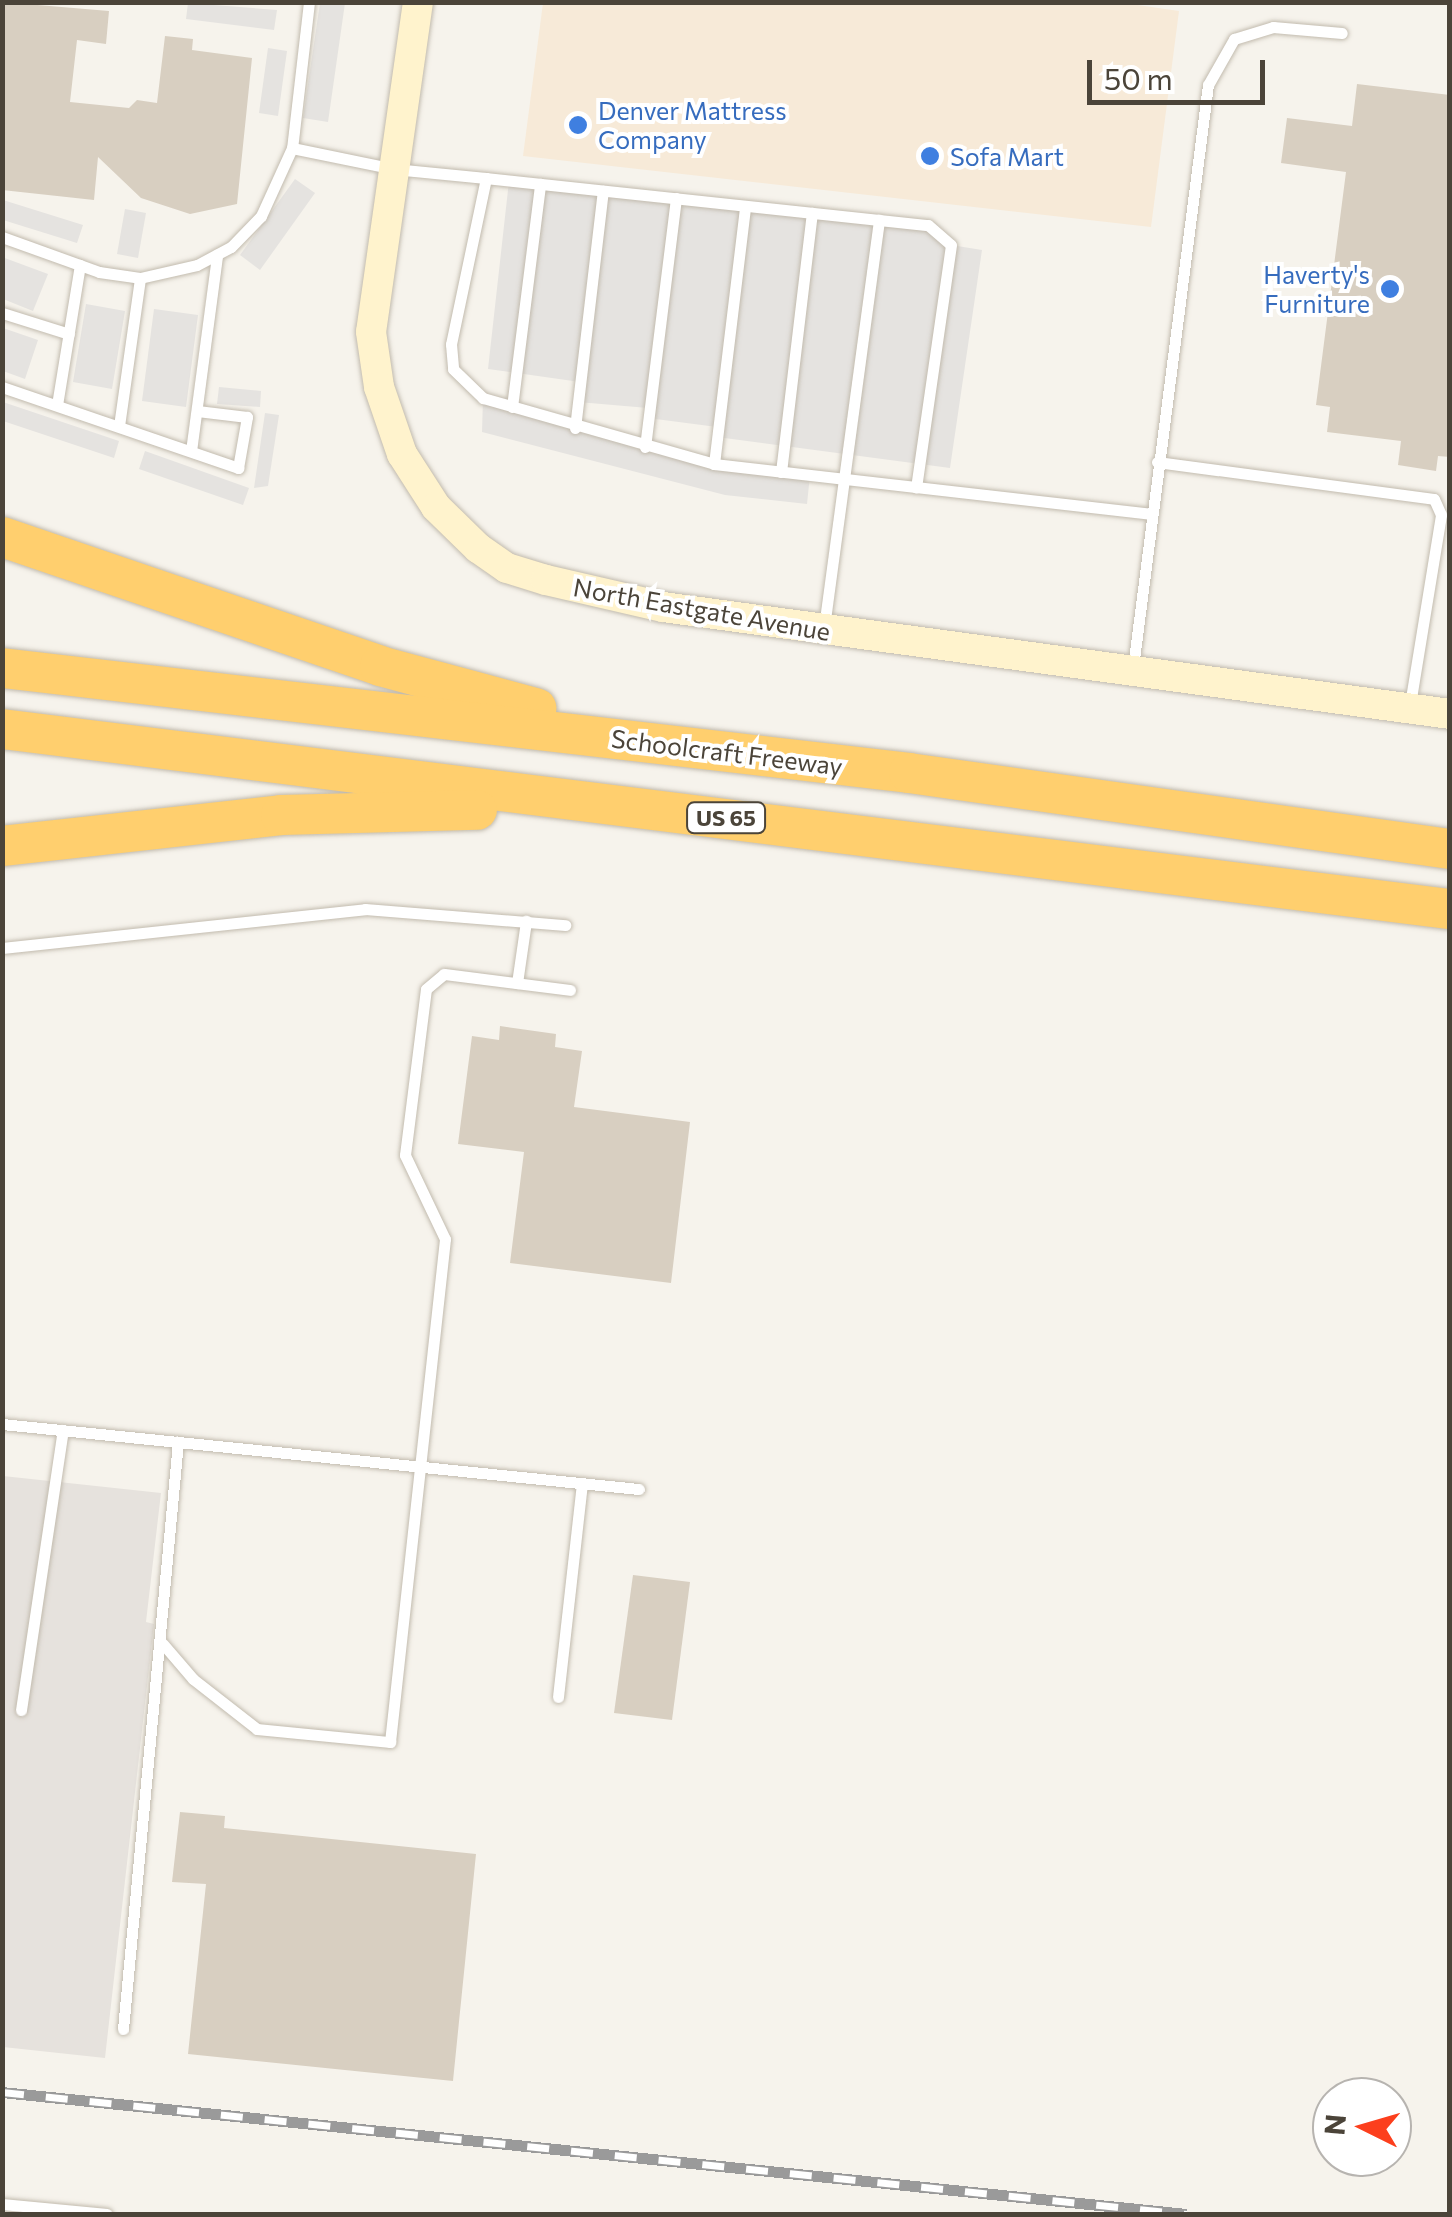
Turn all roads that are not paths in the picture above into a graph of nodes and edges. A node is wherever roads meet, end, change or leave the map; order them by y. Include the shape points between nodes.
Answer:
1 (310, 2) edge
2 (418, 2) edge
3 (1342, 33) dead end
4 (292, 148) junction
5 (394, 169) junction
6 (486, 178) junction
7 (540, 184) junction
8 (603, 191) junction
9 (676, 198) junction
10 (745, 206) junction
11 (812, 213) junction
12 (879, 220) junction
13 (2, 237) edge
14 (217, 254) junction
15 (80, 265) junction
16 (140, 278) junction
17 (2, 313) edge
18 (69, 334) junction
19 (2, 386) edge
20 (57, 406) junction
21 (512, 408) junction
22 (197, 411) junction
23 (118, 426) junction
24 (575, 428) junction
25 (644, 447) junction
26 (191, 451) junction
27 (1157, 462) junction
28 (714, 464) junction
29 (781, 472) junction
30 (844, 479) junction
31 (916, 487) junction
32 (1150, 514) junction
33 (2, 538) edge
34 (824, 631) junction
35 (2, 668) edge
36 (1132, 671) junction
37 (1409, 709) junction
38 (1450, 714) edge
39 (2, 729) edge
40 (909, 772) junction
41 (905, 840) junction
42 (2, 846) edge
43 (1450, 849) edge
44 (1450, 909) edge
45 (526, 921) junction
46 (565, 924) dead end
47 (2, 948) edge
48 (518, 983) junction
49 (570, 990) dead end
50 (2, 1424) edge
51 (63, 1430) junction
52 (178, 1442) junction
53 (418, 1466) junction
54 (582, 1483) junction
55 (638, 1489) dead end
56 (163, 1644) junction
57 (558, 1697) dead end
58 (20, 1710) dead end
59 (123, 2030) dead end
60 (2, 2204) edge
61 (107, 2214) edge

1 - 4 lane
2 - 5 street, North Eastgate Avenue
3 - 27 lane via 1273,27 1234,39 1208,85
4 - 5 lane
4 - 14 lane via 261,216
5 - 6 lane
5 - 34 street, North Eastgate Avenue via 372,332 379,387 402,454 436,508 493,558 546,580 662,608
6 - 7 lane
6 - 21 lane via 451,344 454,370 483,398
7 - 8 lane
7 - 21 lane
8 - 9 lane
8 - 24 lane
9 - 10 lane
9 - 25 lane
10 - 11 lane
10 - 28 lane
11 - 12 lane
11 - 29 lane
12 - 30 lane
12 - 31 lane via 928,225 951,245
13 - 15 lane
14 - 16 lane
14 - 22 lane
15 - 16 lane
15 - 18 lane
16 - 23 lane
17 - 18 lane
18 - 20 lane
19 - 20 lane
20 - 23 lane
21 - 24 lane
22 - 26 lane
22 - 26 lane via 247,417 238,468
23 - 26 lane
24 - 25 lane
25 - 28 lane
27 - 32 lane
27 - 37 lane via 1434,499 1441,515
28 - 29 lane
29 - 30 lane
30 - 31 lane
30 - 34 lane
31 - 32 lane
32 - 36 lane
33 - 40 highway via 460,690
34 - 36 street, North Eastgate Avenue
35 - 40 highway, Schoolcraft Freeway
36 - 37 street, North Eastgate Avenue
37 - 38 street, North Eastgate Avenue
39 - 41 highway, US 65
40 - 43 highway, Schoolcraft Freeway
41 - 42 highway via 404,808
41 - 44 highway, US 65
45 - 46 lane
45 - 47 lane via 365,908
45 - 48 lane
48 - 49 lane
48 - 53 lane via 444,974 426,989 405,1155 445,1239
50 - 51 lane
51 - 52 lane
51 - 58 lane
52 - 53 lane
52 - 56 lane
53 - 54 lane
53 - 56 lane via 390,1742 257,1729 193,1679
54 - 55 lane
54 - 57 lane
56 - 59 lane
60 - 61 lane

